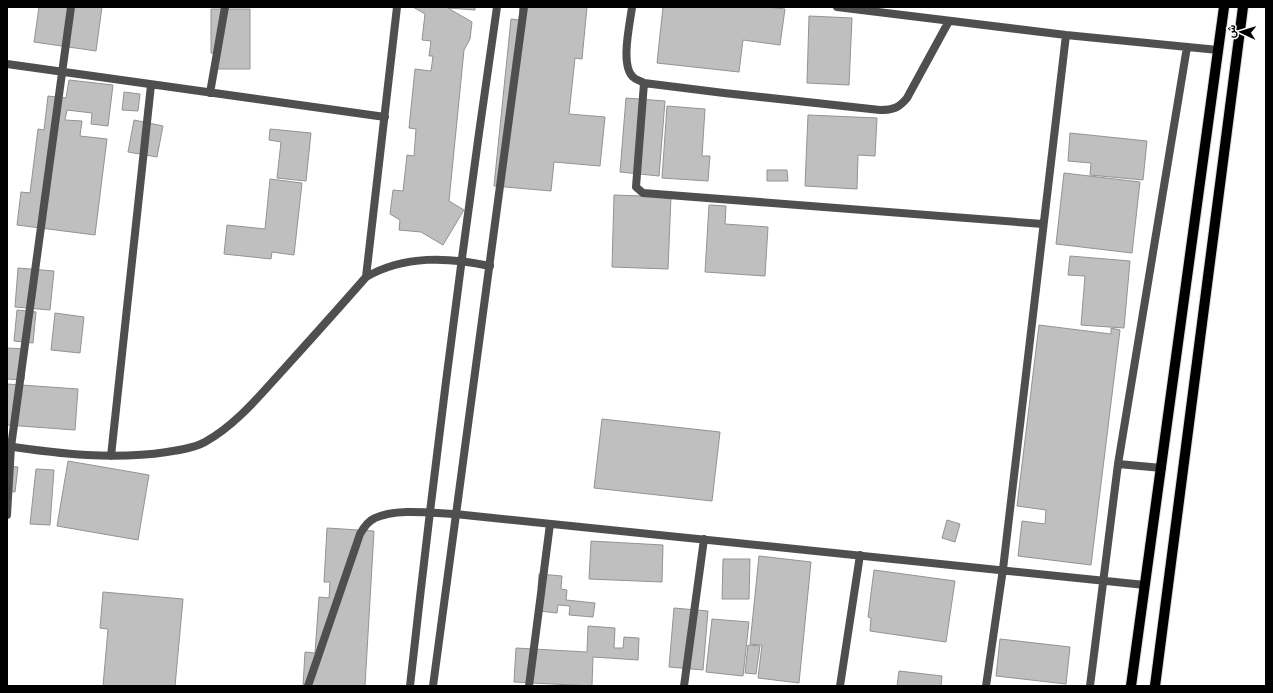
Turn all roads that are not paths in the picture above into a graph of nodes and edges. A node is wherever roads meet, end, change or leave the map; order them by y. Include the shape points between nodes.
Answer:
1 (71, 7) edge
2 (225, 7) edge
3 (397, 7) edge
4 (497, 7) edge
5 (524, 7) edge
6 (632, 7) edge
7 (837, 7) edge
8 (1224, 7) edge
9 (1243, 7) edge
10 (949, 21) junction
11 (1066, 35) junction
12 (1186, 47) junction
13 (1218, 50) junction
14 (7, 64) edge
15 (62, 72) junction
16 (644, 83) junction
17 (151, 85) junction
18 (210, 93) junction
19 (385, 117) junction
20 (1043, 224) junction
21 (462, 260) junction
22 (490, 266) junction
23 (366, 277) junction
24 (9, 447) edge
25 (111, 456) junction
26 (1118, 464) junction
27 (1162, 468) junction
28 (429, 512) junction
29 (455, 514) junction
30 (7, 515) edge
31 (550, 524) junction
32 (704, 539) junction
33 (860, 555) junction
34 (1003, 569) junction
35 (1103, 582) junction
36 (1145, 585) junction
37 (308, 686) edge
38 (410, 686) edge
39 (433, 686) edge
40 (529, 686) edge
41 (684, 686) edge
42 (840, 686) edge
43 (986, 686) edge
44 (1090, 686) edge
45 (1131, 686) edge
46 (1155, 686) edge

1 - 15 street
2 - 18 street
3 - 19 street
4 - 21 street
5 - 22 street
6 - 16 street via 626,64 633,77
7 - 10 street
8 - 13 main road
9 - 46 main road
10 - 11 street
10 - 16 street via 907,98 893,110
11 - 12 street
11 - 20 street
12 - 13 street
12 - 26 street
13 - 27 main road
14 - 15 street
15 - 17 street
15 - 24 street
16 - 20 street via 636,187 643,194
17 - 18 street
17 - 25 street
18 - 19 street
19 - 23 street
20 - 34 street
21 - 22 street
21 - 23 street via 429,259 395,265
21 - 28 street
22 - 29 street
23 - 25 street via 254,402 226,428 205,442 185,449
24 - 25 street via 87,456
24 - 30 street
26 - 27 street
26 - 35 street
27 - 36 main road
28 - 29 street
28 - 37 street via 390,514 374,518 366,524 360,534
28 - 38 street
29 - 31 street
29 - 39 street
31 - 32 street
31 - 40 street
32 - 33 street
32 - 41 street
33 - 34 street
33 - 42 street
34 - 35 street
34 - 43 street
35 - 36 street
35 - 44 street
36 - 45 main road

